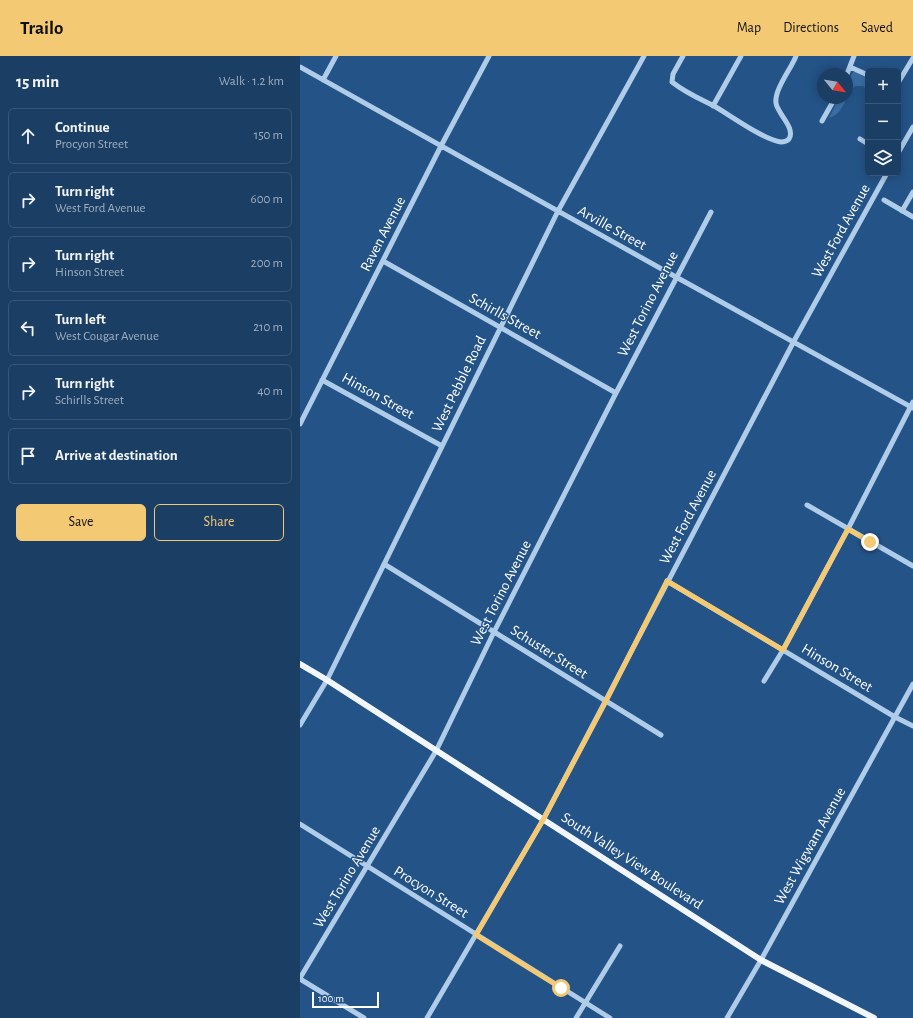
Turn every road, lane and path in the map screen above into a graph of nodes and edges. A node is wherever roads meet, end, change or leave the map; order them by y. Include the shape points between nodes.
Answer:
1 (336, 56) edge
2 (489, 56) edge
3 (644, 56) edge
4 (684, 56) edge
5 (741, 56) edge
6 (796, 56) edge
7 (854, 56) edge
8 (913, 58) edge
9 (300, 67) edge
10 (850, 67) joint
11 (865, 74) edge
12 (901, 78) edge
13 (323, 80) junction
14 (832, 104) edge
15 (713, 106) junction
16 (822, 121) dead end
17 (913, 127) edge
18 (860, 139) dead end
19 (865, 142) edge
20 (441, 146) junction
21 (901, 148) edge
22 (885, 176) edge
23 (913, 192) edge
24 (884, 200) dead end
25 (558, 211) junction
26 (902, 211) junction
27 (710, 212) dead end
28 (913, 217) edge
29 (383, 261) junction
30 (676, 277) junction
31 (501, 328) junction
32 (794, 342) junction
33 (322, 380) junction
34 (616, 393) junction
35 (912, 406) edge
36 (300, 424) edge
37 (442, 446) junction
38 (807, 505) dead end
39 (848, 529) junction
40 (384, 564) junction
41 (913, 566) edge
42 (667, 581) junction
43 (494, 632) junction
44 (783, 650) junction
45 (300, 664) edge
46 (327, 680) junction
47 (764, 681) dead end
48 (913, 684) edge
49 (606, 701) junction
50 (895, 717) junction
51 (300, 725) edge
52 (913, 726) edge
53 (661, 735) dead end
54 (436, 751) junction
55 (543, 820) junction
56 (300, 824) edge
57 (367, 866) junction
58 (476, 935) junction
59 (620, 946) dead end
60 (761, 960) junction
61 (300, 979) edge
62 (586, 1003) junction
63 (364, 1018) edge
64 (427, 1018) edge
65 (576, 1018) edge
66 (610, 1018) edge
67 (727, 1018) edge
68 (874, 1018) edge

1 - 13 street
2 - 20 street, Raven Avenue
3 - 25 street, West Pebble Road
4 - 15 street via 673,74 672,82 683,91
5 - 15 street
6 - 15 street via 779,89 776,105 788,124 790,137 787,140 781,142 765,137
7 - 10 street
8 - 12 street
9 - 13 street, Arville Street
10 - 11 street
13 - 20 street, Arville Street
14 - 16 street
17 - 21 street
18 - 19 street
20 - 25 street, Arville Street
20 - 29 street, Raven Avenue
22 - 32 street, West Ford Avenue
23 - 26 street
24 - 26 street
25 - 30 street, Arville Street
25 - 31 street, West Pebble Road
26 - 28 street
27 - 30 street, West Torino Avenue
29 - 31 street, Schirlls Street
29 - 33 street, Raven Avenue
30 - 32 street, Arville Street
30 - 34 street, West Torino Avenue
31 - 34 street, Schirlls Street
31 - 37 street, West Pebble Road
32 - 35 street, Arville Street
32 - 42 street, West Ford Avenue
33 - 36 street, Raven Avenue
33 - 37 street, Hinson Street
34 - 43 street, West Torino Avenue
35 - 39 street
37 - 40 street, West Pebble Road
38 - 39 street
39 - 41 street
39 - 44 street
40 - 43 street, Schuster Street
40 - 46 street, West Pebble Road
42 - 44 street, Hinson Street
42 - 49 street, West Ford Avenue
43 - 49 street, Schuster Street
43 - 54 street, West Torino Avenue
44 - 47 street
44 - 50 street, Hinson Street
45 - 46 main road, South Valley View Boulevard
46 - 51 street, West Pebble Road
46 - 54 main road, South Valley View Boulevard
48 - 50 street, West Wigwam Avenue
49 - 53 street, Schuster Street
49 - 55 street, West Ford Avenue
50 - 52 street, Hinson Street
50 - 60 street, West Wigwam Avenue
54 - 55 main road, South Valley View Boulevard
54 - 57 street, West Torino Avenue
55 - 58 street, West Ford Avenue
55 - 60 main road, South Valley View Boulevard
56 - 57 street, Procyon Street
57 - 58 street, Procyon Street
57 - 61 street, West Torino Avenue
58 - 62 street, Procyon Street
58 - 64 street, West Ford Avenue
59 - 62 street
60 - 67 street, West Wigwam Avenue
60 - 68 main road, South Valley View Boulevard
61 - 63 street
62 - 65 street
62 - 66 street, Procyon Street

